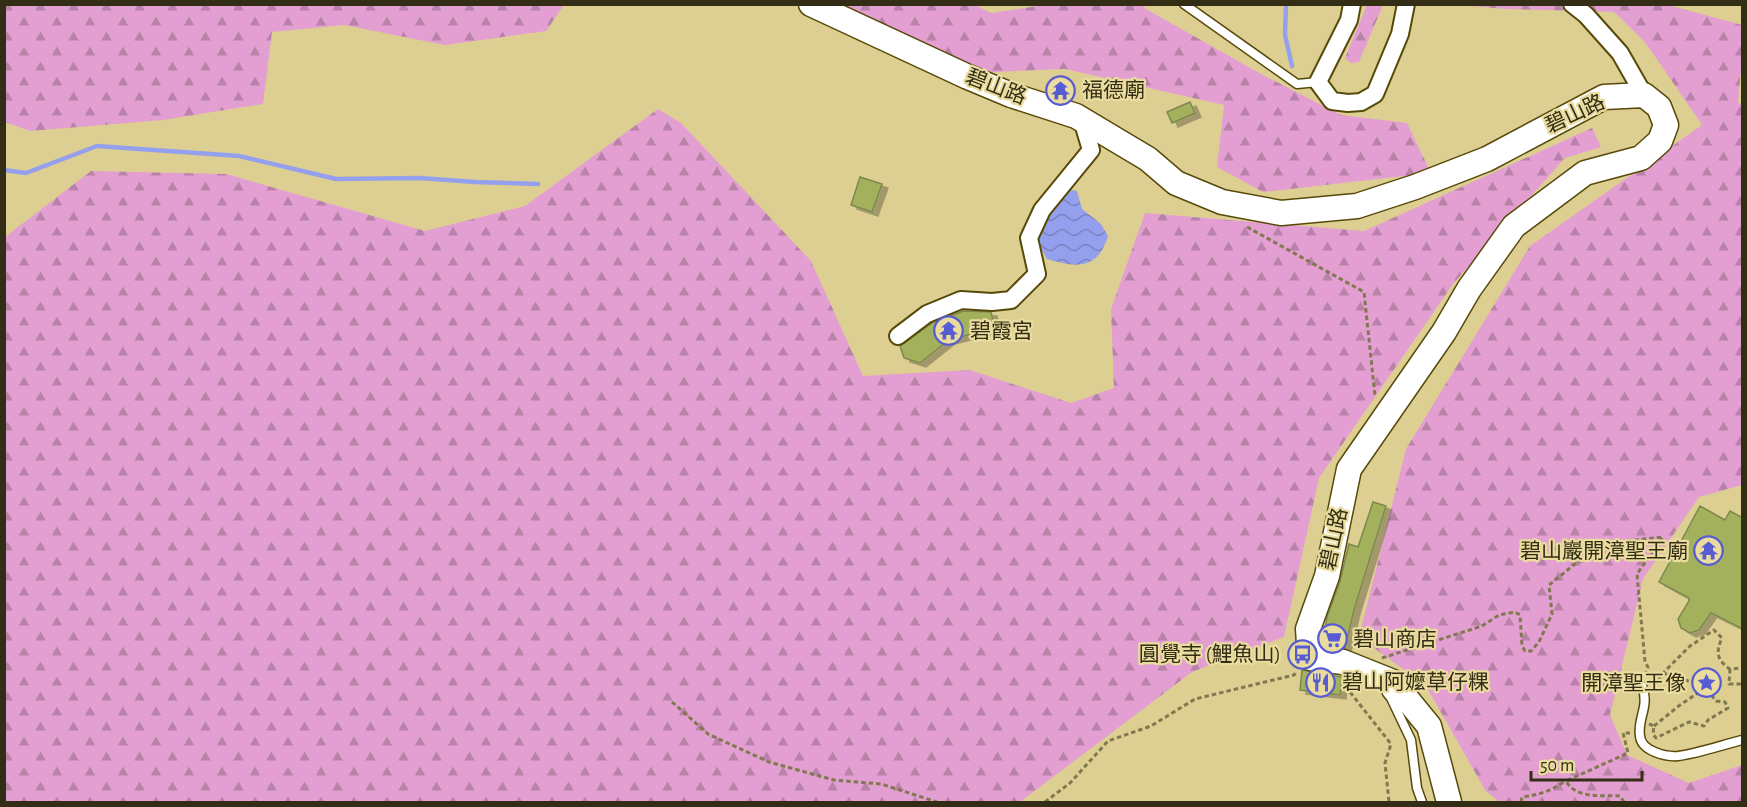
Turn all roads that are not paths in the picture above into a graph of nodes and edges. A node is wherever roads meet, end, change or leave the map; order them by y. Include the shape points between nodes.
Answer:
1 (811, 4) edge
2 (1184, 4) edge
3 (1352, 4) edge
4 (1406, 4) edge
5 (1572, 4) edge
6 (1318, 82) junction
7 (1644, 95) junction
8 (1086, 121) junction
9 (898, 336) dead end
10 (1353, 666) junction
11 (1642, 686) dead end
12 (1743, 740) edge
13 (1422, 802) edge
14 (1449, 802) edge

1 - 8 street, 碧山路 via 968,77
2 - 6 lane via 1297,84
3 - 6 street
4 - 6 street via 1400,34 1375,94 1361,102 1332,100
5 - 7 street via 1620,53
7 - 8 street, 碧山路 via 1604,98 1487,159 1357,206 1281,213 1222,202 1176,183 1148,159
7 - 10 street, 碧山路 via 1659,107 1666,125 1660,141 1641,158 1586,173 1514,226 1349,469 1327,576 1308,629 1310,658
8 - 9 street via 1091,150 1042,210 1029,238 1037,274 1011,300 961,300 927,314
10 - 13 lane via 1391,698 1410,740
10 - 14 street via 1393,682 1429,726
11 - 12 lane via 1646,696 1639,734 1647,748 1677,756

